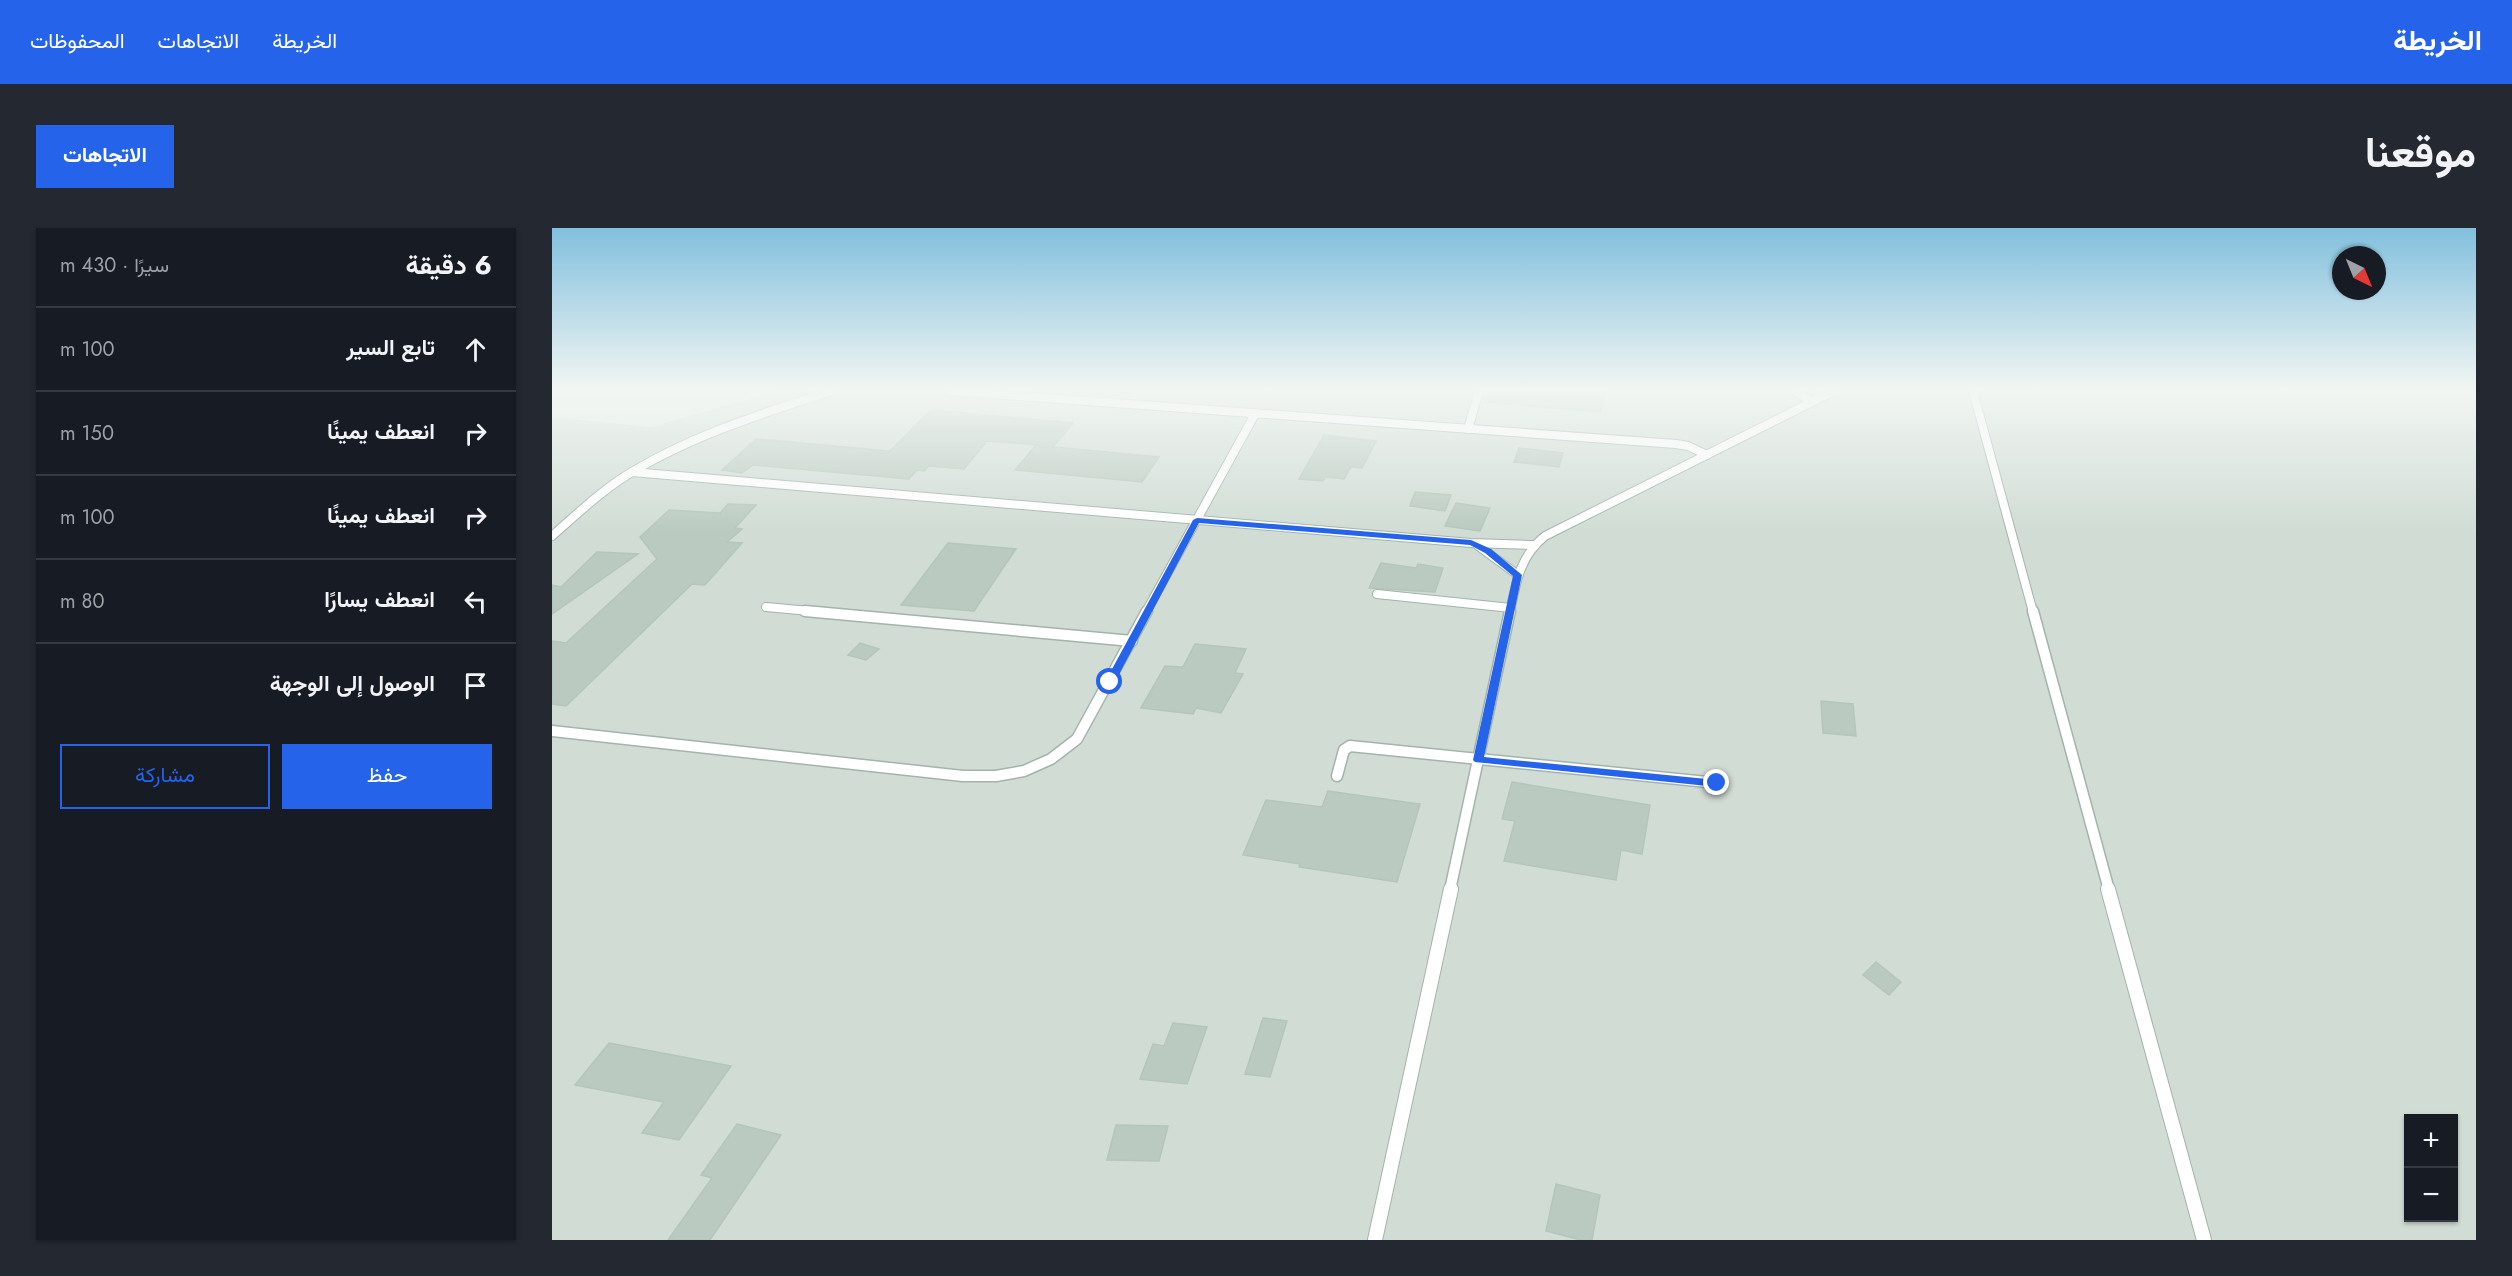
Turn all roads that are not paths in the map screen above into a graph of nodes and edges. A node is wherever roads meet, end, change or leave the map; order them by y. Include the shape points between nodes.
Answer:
1 (697, 438) edge
2 (1242, 438) edge
3 (1596, 438) edge
4 (1740, 438) edge
5 (1986, 438) edge
6 (1707, 455) junction
7 (632, 472) junction
8 (1197, 520) junction
9 (552, 536) edge
10 (1471, 543) junction
11 (1533, 546) junction
12 (1518, 575) junction
13 (1377, 594) dead end
14 (766, 608) dead end
15 (1511, 608) junction
16 (1132, 641) junction
17 (552, 731) edge
18 (1478, 760) junction
19 (1337, 776) dead end
20 (1717, 783) dead end
21 (1375, 1240) edge
22 (2204, 1240) edge

1 - 7 lane
2 - 8 lane
3 - 6 lane via 1676,444
4 - 6 lane
5 - 22 lane
6 - 11 lane via 1545,536
7 - 8 lane
7 - 9 lane
8 - 10 lane
8 - 16 lane
10 - 11 lane
10 - 12 lane
11 - 12 lane
12 - 15 lane
13 - 15 lane
14 - 16 lane
15 - 18 lane
16 - 17 lane via 1077,739 1062,753 1015,775 963,776
18 - 19 lane via 1350,746 1344,750
18 - 20 lane
18 - 21 lane

